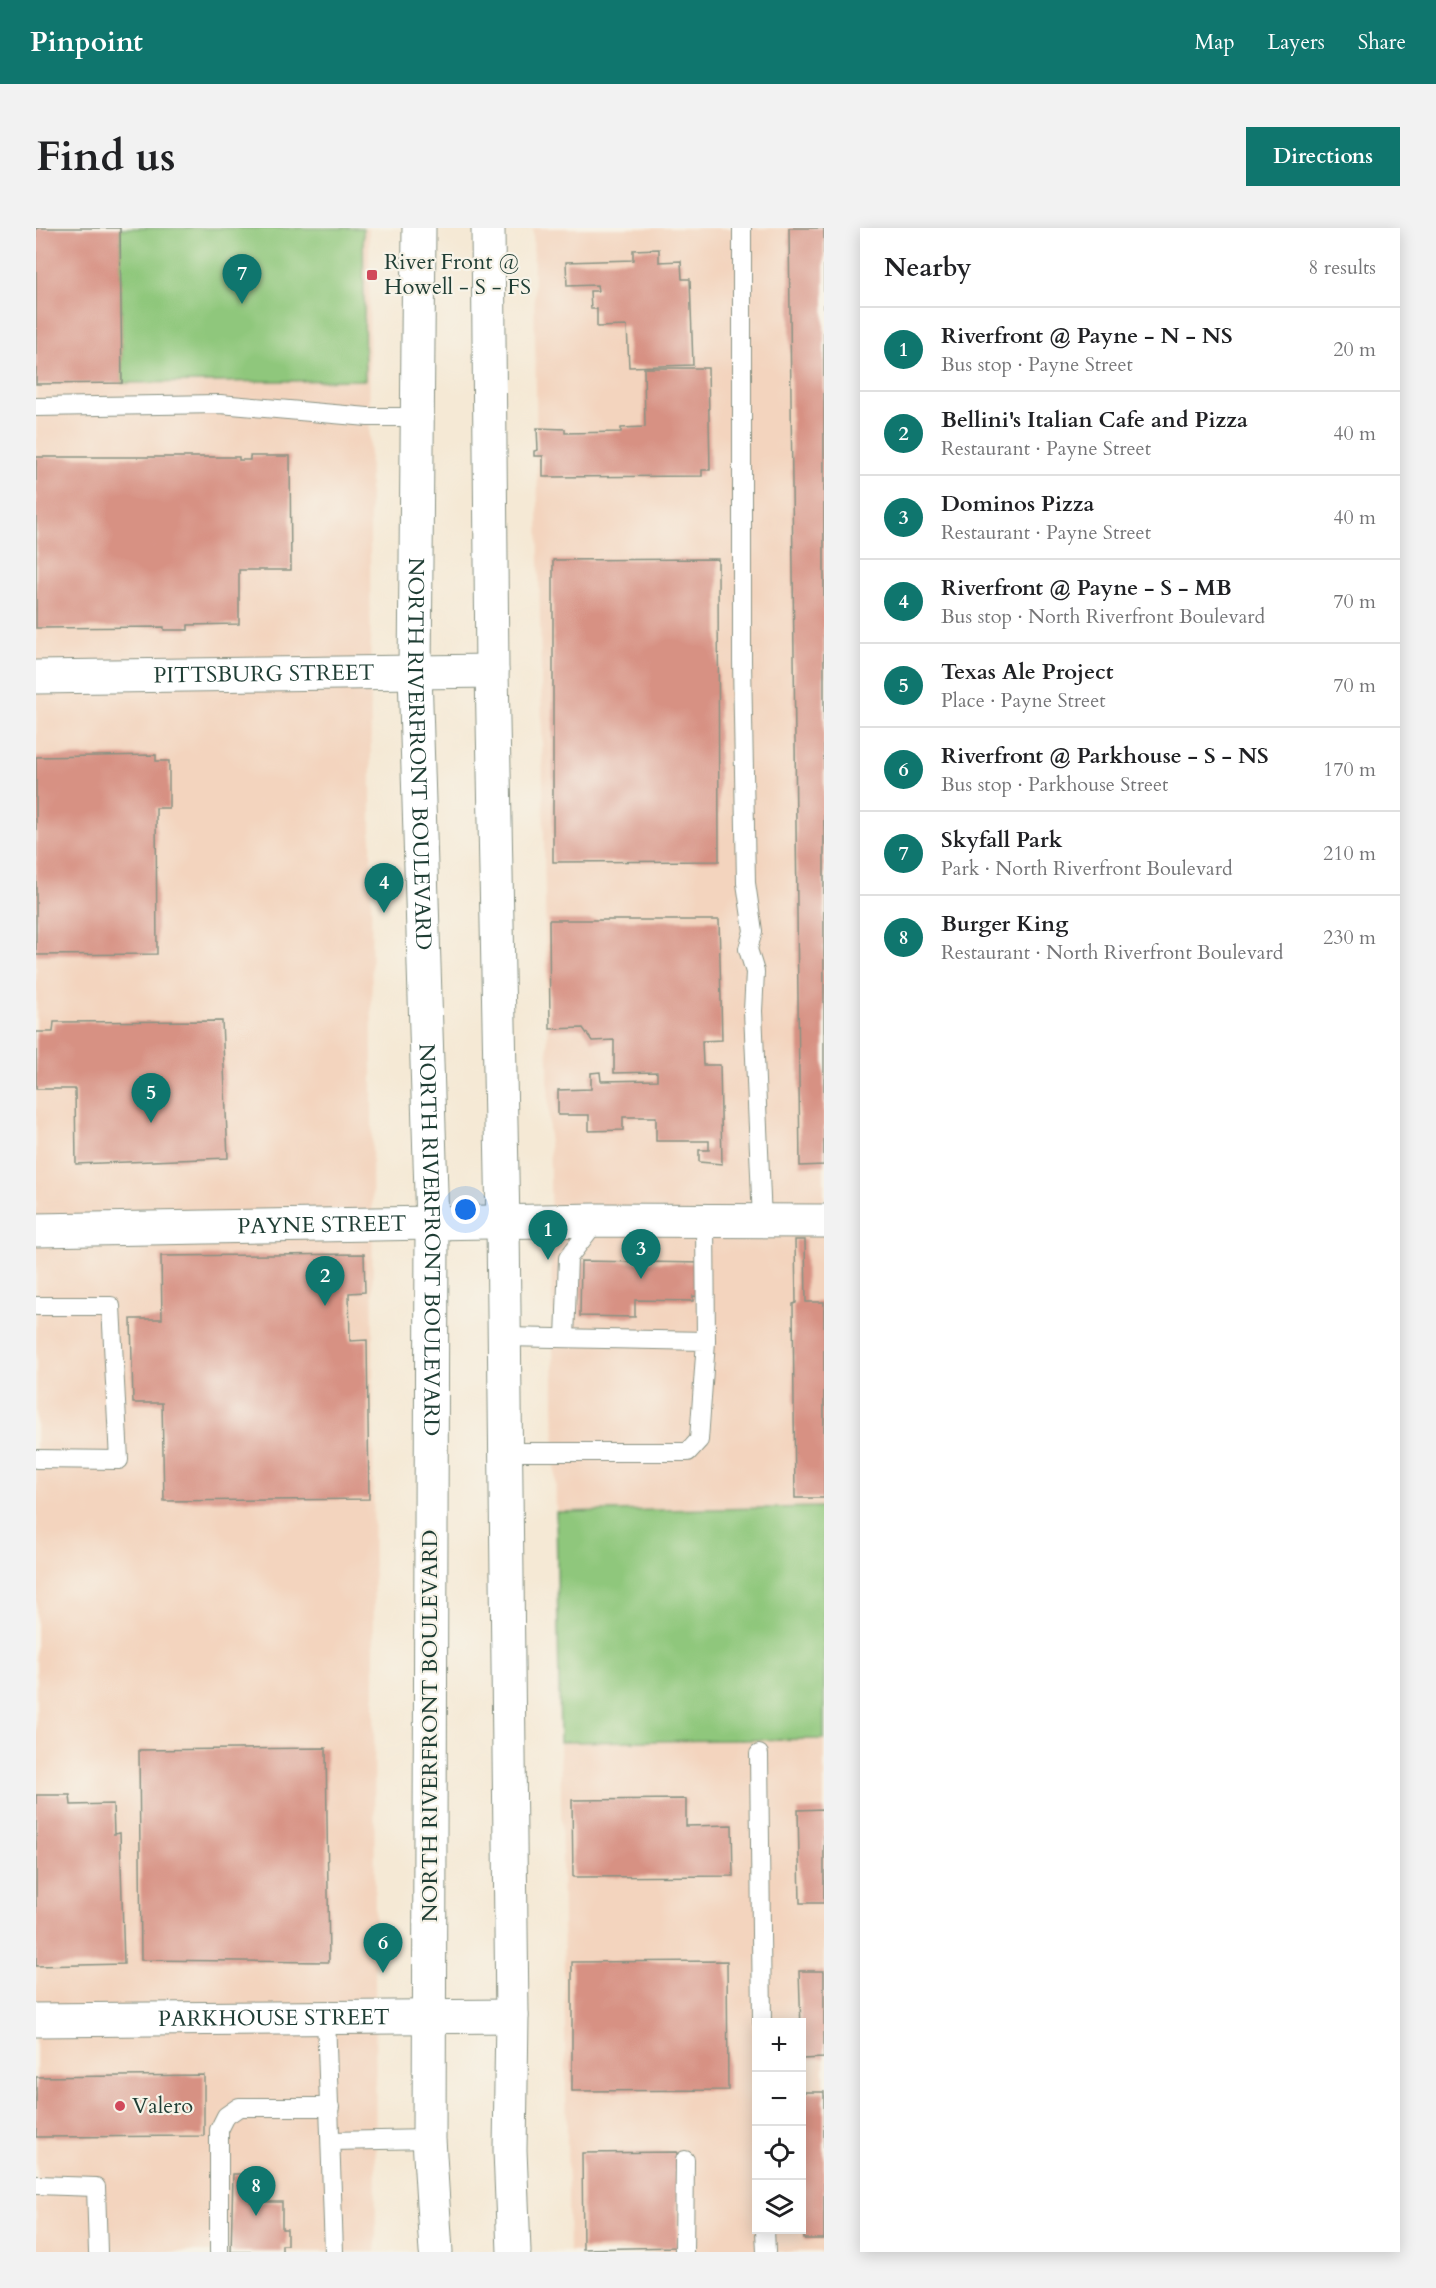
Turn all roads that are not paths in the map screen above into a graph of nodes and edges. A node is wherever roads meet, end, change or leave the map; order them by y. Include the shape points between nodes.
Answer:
1 (419, 228) edge
2 (488, 228) edge
3 (742, 228) edge
4 (36, 407) edge
5 (417, 417) junction
6 (492, 671) junction
7 (415, 672) junction
8 (36, 677) edge
9 (597, 1220) junction
10 (762, 1221) junction
11 (824, 1221) edge
12 (705, 1222) junction
13 (503, 1224) junction
14 (432, 1225) junction
15 (36, 1230) edge
16 (36, 1306) edge
17 (504, 1336) junction
18 (565, 1338) junction
19 (706, 1341) junction
20 (505, 1452) junction
21 (36, 1459) edge
22 (759, 1754) dead end
23 (429, 2016) junction
24 (512, 2016) junction
25 (326, 2017) junction
26 (762, 2018) edge
27 (36, 2020) edge
28 (330, 2107) junction
29 (429, 2139) junction
30 (332, 2141) junction
31 (685, 2160) dead end
32 (36, 2185) edge
33 (434, 2214) junction
34 (765, 2234) edge
35 (98, 2252) edge
36 (219, 2252) edge
37 (334, 2252) edge
38 (427, 2252) edge
39 (436, 2252) edge
40 (514, 2252) edge
41 (684, 2252) edge
42 (765, 2252) edge

1 - 5 main road, NORTH RIVERFRONT BOULEVARD
2 - 6 main road
3 - 10 lane via 746,883 753,932 748,949 755,972 753,1011
4 - 5 lane via 220,404 368,417
5 - 7 main road, NORTH RIVERFRONT BOULEVARD
6 - 7 main road, PITTSBURG STREET
6 - 13 main road
7 - 8 main road, PITTSBURG STREET
7 - 14 main road, NORTH RIVERFRONT BOULEVARD
9 - 12 main road, PAYNE STREET
9 - 13 main road, PAYNE STREET
9 - 18 lane via 568,1258
10 - 11 main road, PAYNE STREET
10 - 12 main road, PAYNE STREET
12 - 19 lane
13 - 14 main road, PAYNE STREET
13 - 17 main road
14 - 15 main road, PAYNE STREET
14 - 23 main road, NORTH RIVERFRONT BOULEVARD
16 - 21 lane via 111,1306 119,1460
17 - 18 lane
17 - 20 main road
18 - 19 lane
19 - 20 lane via 699,1440 688,1452
20 - 24 main road
22 - 26 lane
23 - 24 main road, PARKHOUSE STREET
23 - 25 main road, PARKHOUSE STREET
23 - 29 main road, NORTH RIVERFRONT BOULEVARD
24 - 40 main road via 510,2150
25 - 27 main road, PARKHOUSE STREET
25 - 28 lane
28 - 30 lane
28 - 36 lane via 239,2108 226,2116 219,2130
29 - 30 lane
29 - 33 main road, NORTH RIVERFRONT BOULEVARD
30 - 37 lane
31 - 41 lane
32 - 35 lane via 96,2187
33 - 38 main road
33 - 39 main road, NORTH RIVERFRONT BOULEVARD
34 - 42 lane

